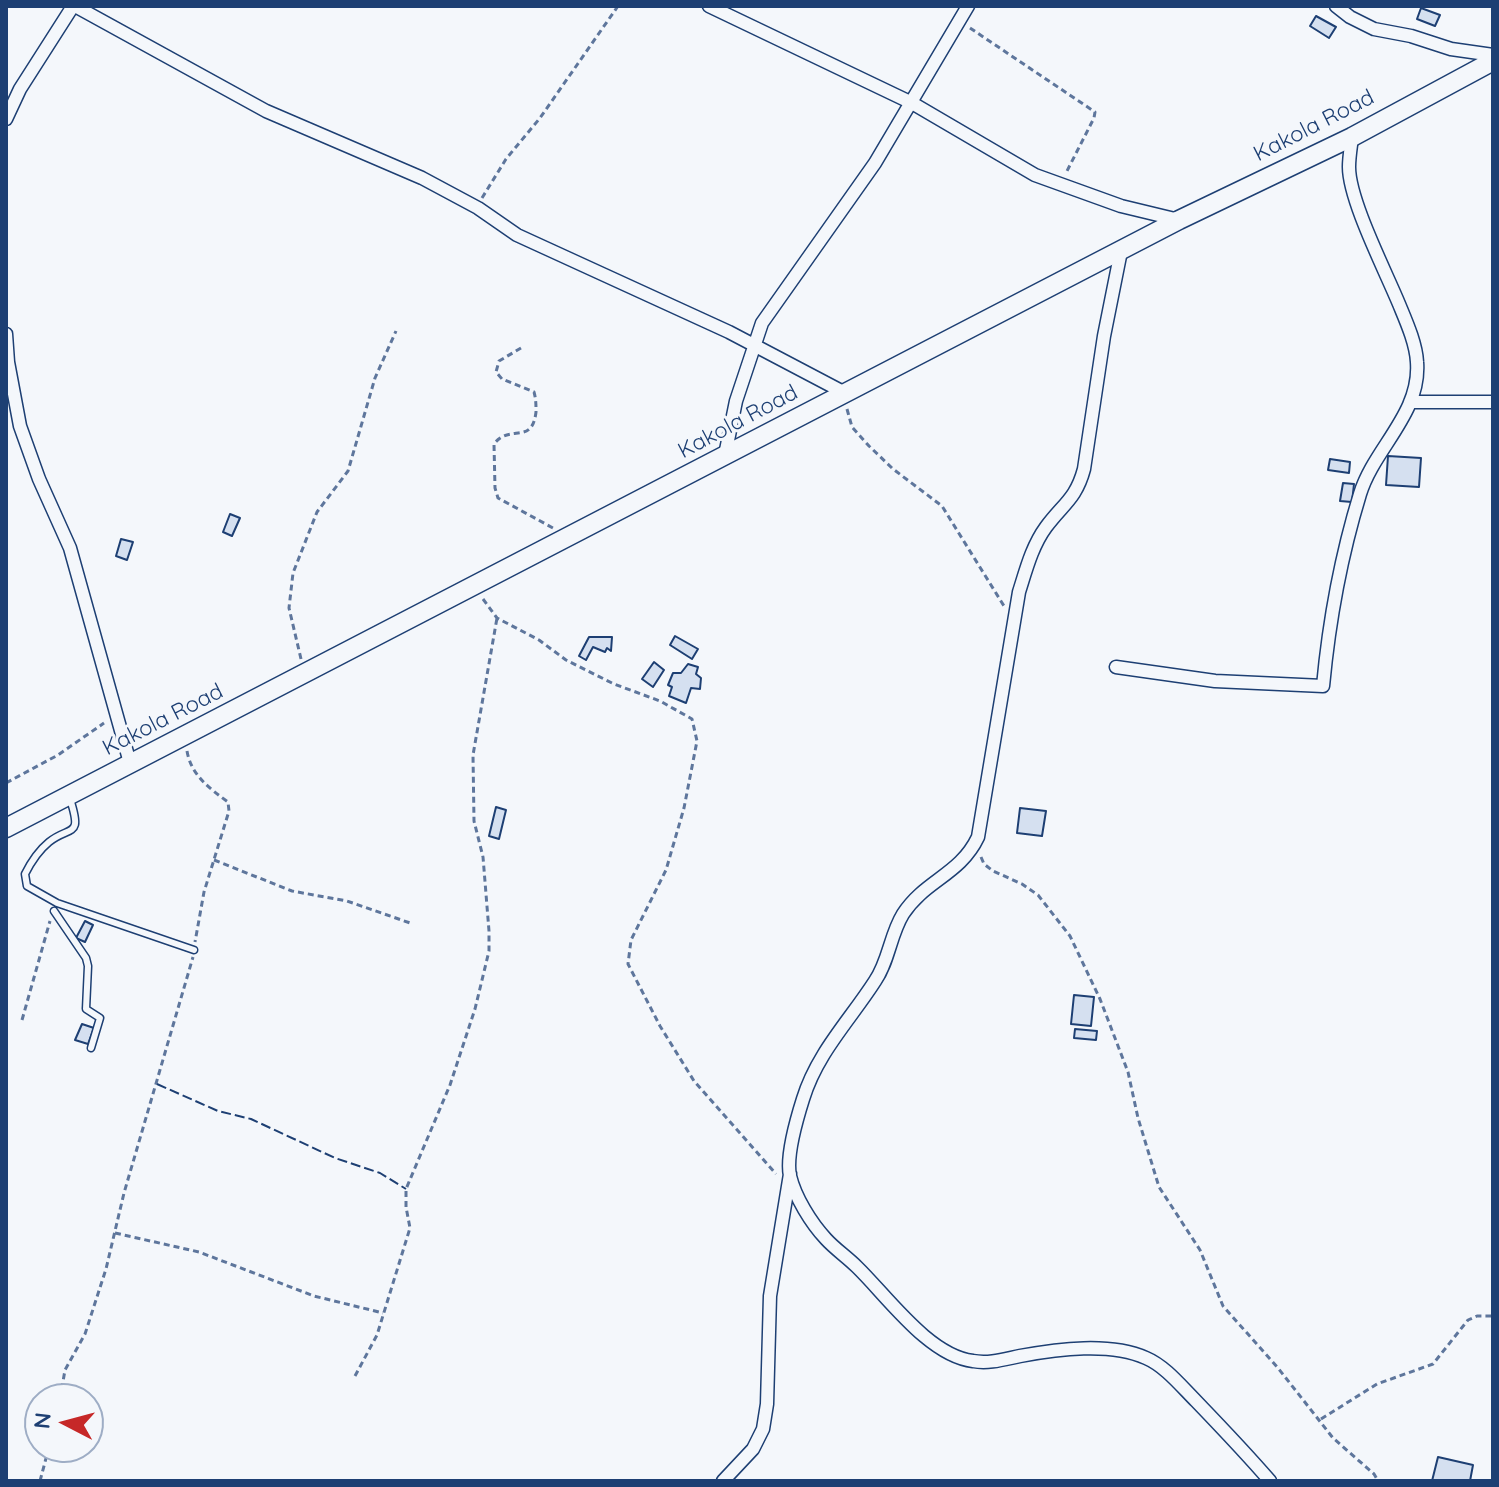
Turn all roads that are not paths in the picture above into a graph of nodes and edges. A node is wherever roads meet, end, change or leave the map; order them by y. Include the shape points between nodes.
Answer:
1 (74, 6) edge
2 (709, 6) edge
3 (968, 6) edge
4 (1336, 6) edge
5 (1493, 58) edge
6 (912, 103) junction
7 (6, 119) edge
8 (1352, 137) junction
9 (1179, 220) junction
10 (1121, 251) junction
11 (6, 334) edge
12 (755, 345) junction
13 (846, 393) junction
14 (1410, 402) junction
15 (1493, 402) edge
16 (725, 455) junction
17 (1116, 667) dead end
18 (130, 763) junction
19 (69, 795) junction
20 (6, 828) edge
21 (54, 911) road end
22 (194, 950) road end
23 (91, 1048) dead end
24 (788, 1180) junction
25 (723, 1481) edge
26 (1270, 1481) edge

1 - 7 street
1 - 12 street via 266,111 422,178 517,235
2 - 6 street
3 - 6 street
4 - 5 street via 1374,29
5 - 8 main road, Kakola Road
6 - 9 street via 1013,164 1061,186
6 - 12 street via 864,180 772,306
8 - 9 main road, Kakola Road
8 - 14 street via 1349,169 1355,198 1417,361
9 - 10 main road, Kakola Road
10 - 13 main road, Kakola Road
10 - 24 street via 1079,489 1045,529 1019,592 978,837 960,865 903,914 876,980 825,1051 803,1097
11 - 18 street via 20,426 70,548
12 - 13 street
12 - 16 street
13 - 16 main road, Kakola Road
14 - 15 street
14 - 17 street via 1360,492 1323,686 1215,681
16 - 18 main road, Kakola Road
18 - 19 main road, Kakola Road
19 - 20 main road, Kakola Road
19 - 22 lane via 73,829 38,853 25,874 27,886 57,903
21 - 23 lane via 86,958 86,1009 100,1018
24 - 25 street via 770,1296 763,1429 753,1449
24 - 26 street via 825,1238 948,1353 970,1361 994,1361 1103,1350 1150,1359

